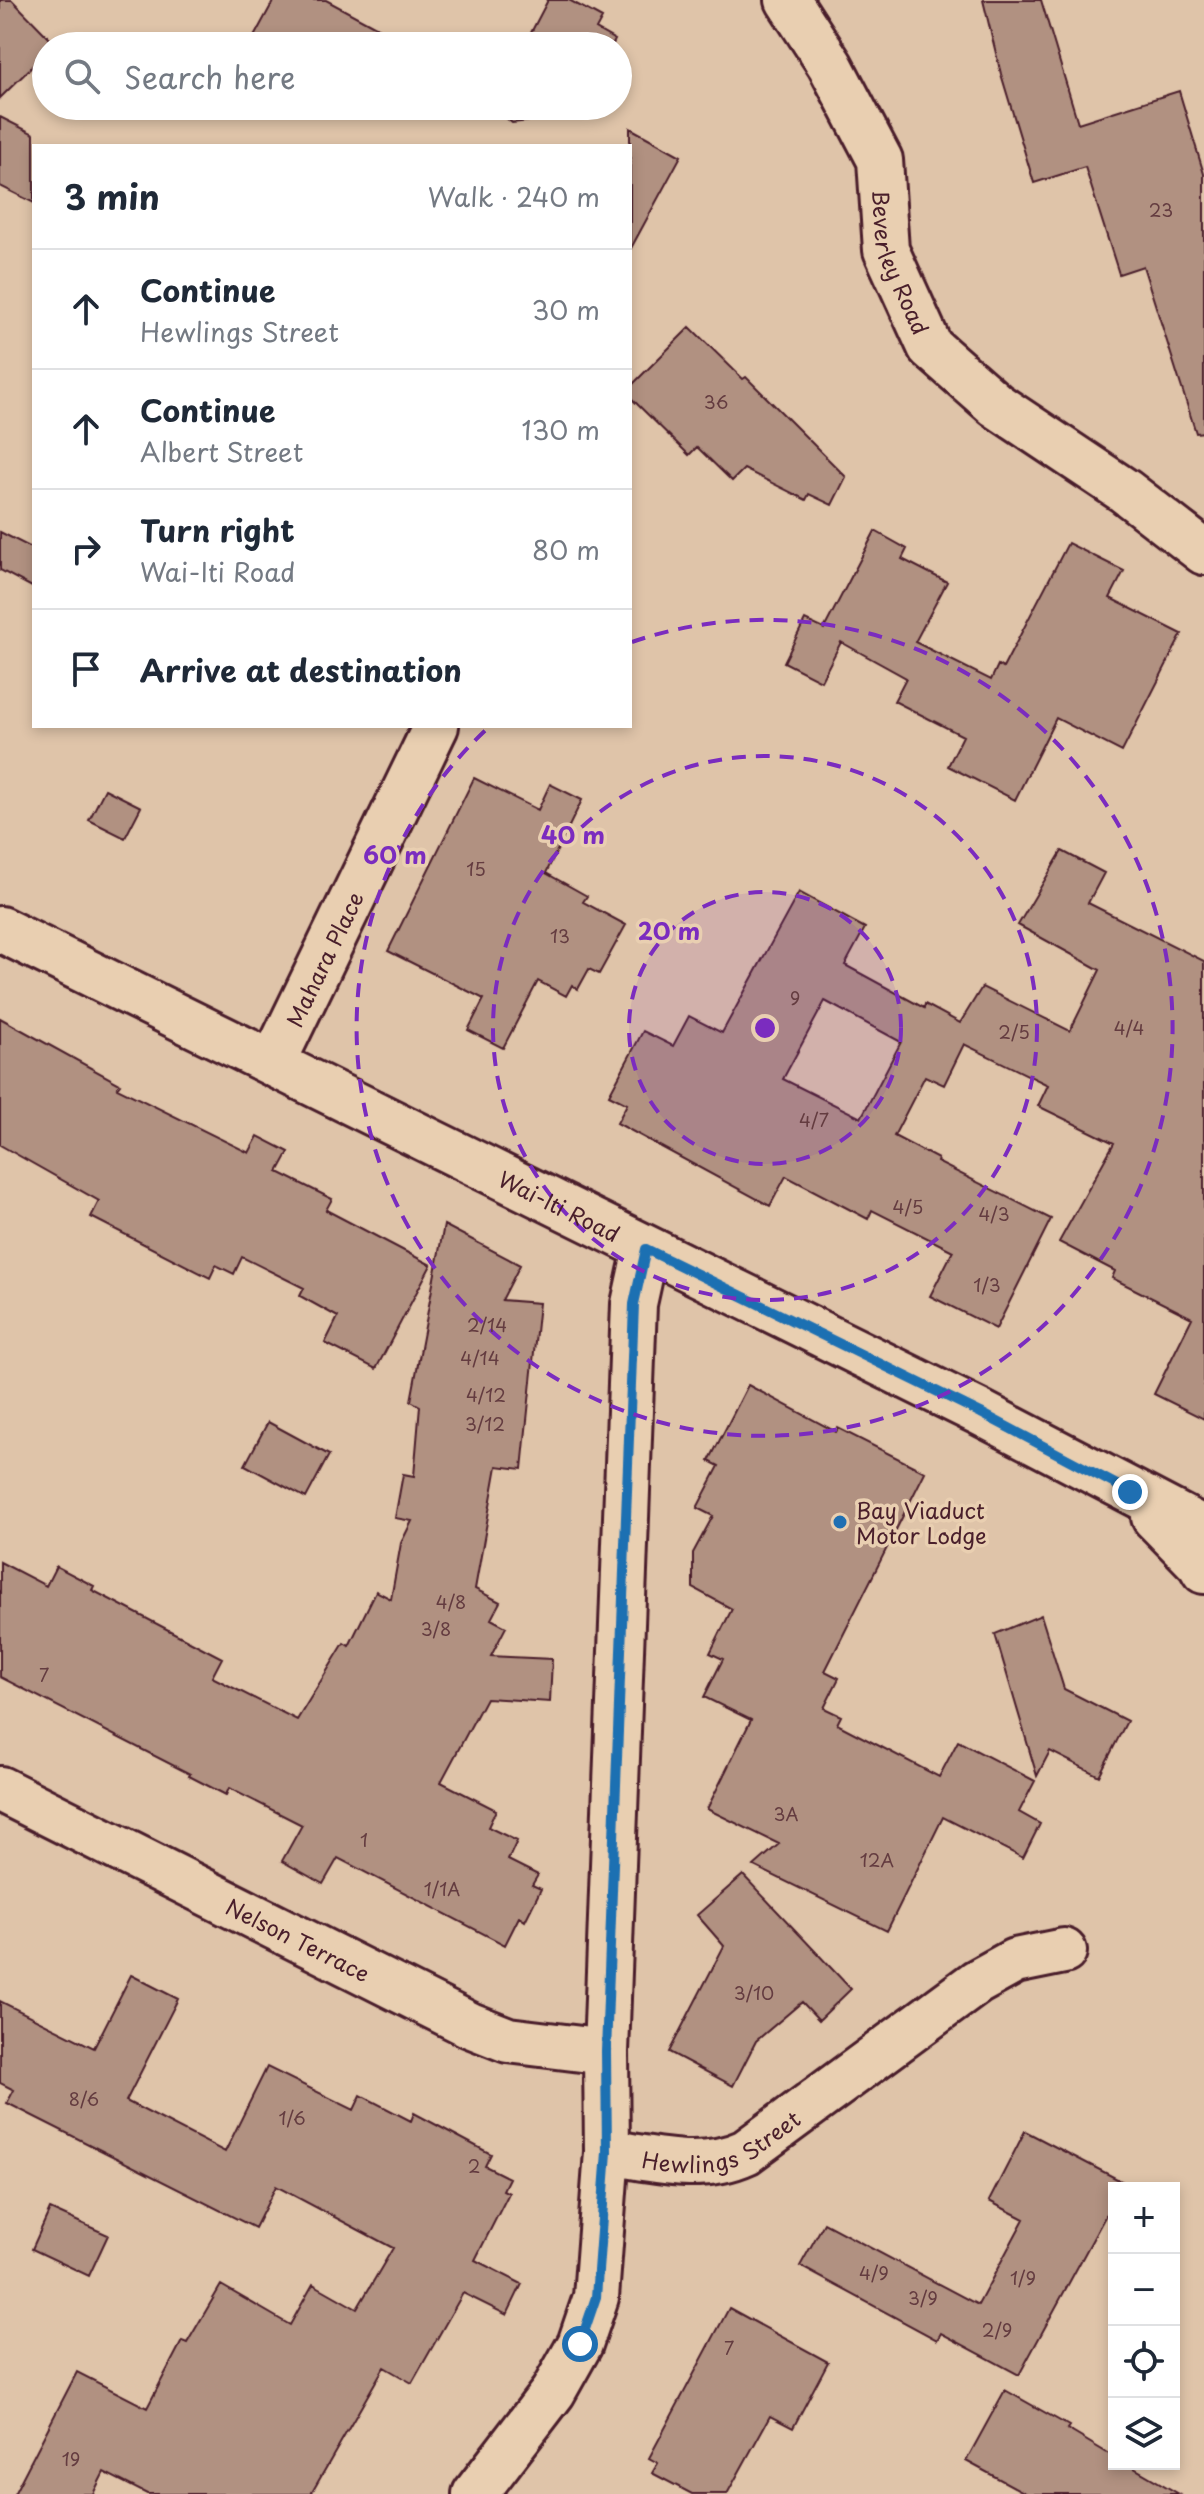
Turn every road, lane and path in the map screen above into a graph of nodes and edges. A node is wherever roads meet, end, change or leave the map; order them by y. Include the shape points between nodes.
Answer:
1 (788, 0) edge
2 (1204, 552) edge
3 (435, 728) edge
4 (0, 929) edge
5 (273, 1063) junction
6 (646, 1249) junction
7 (1130, 1492) junction
8 (1204, 1529) edge
9 (1204, 1571) edge
10 (0, 1789) edge
11 (1064, 1951) dead end
12 (606, 2052) junction
13 (607, 2152) junction
14 (475, 2494) edge

1 - 2 street, Beverley Road via 830,65 880,160 886,250 930,347 996,405 1125,491
3 - 5 street, Mahara Place
4 - 5 street, Wai-Iti Road
5 - 6 street, Wai-Iti Road
6 - 7 street, Wai-Iti Road
6 - 12 street via 634,1304
7 - 8 street, Wai-Iti Road
7 - 9 street
10 - 12 street, Nelson Terrace via 470,2025 508,2040
11 - 13 street, Hewlings Street via 1015,1961 977,1982 746,2152 726,2161 697,2165
12 - 13 street
13 - 14 street, Hewlings Street via 596,2297 580,2344 553,2392

